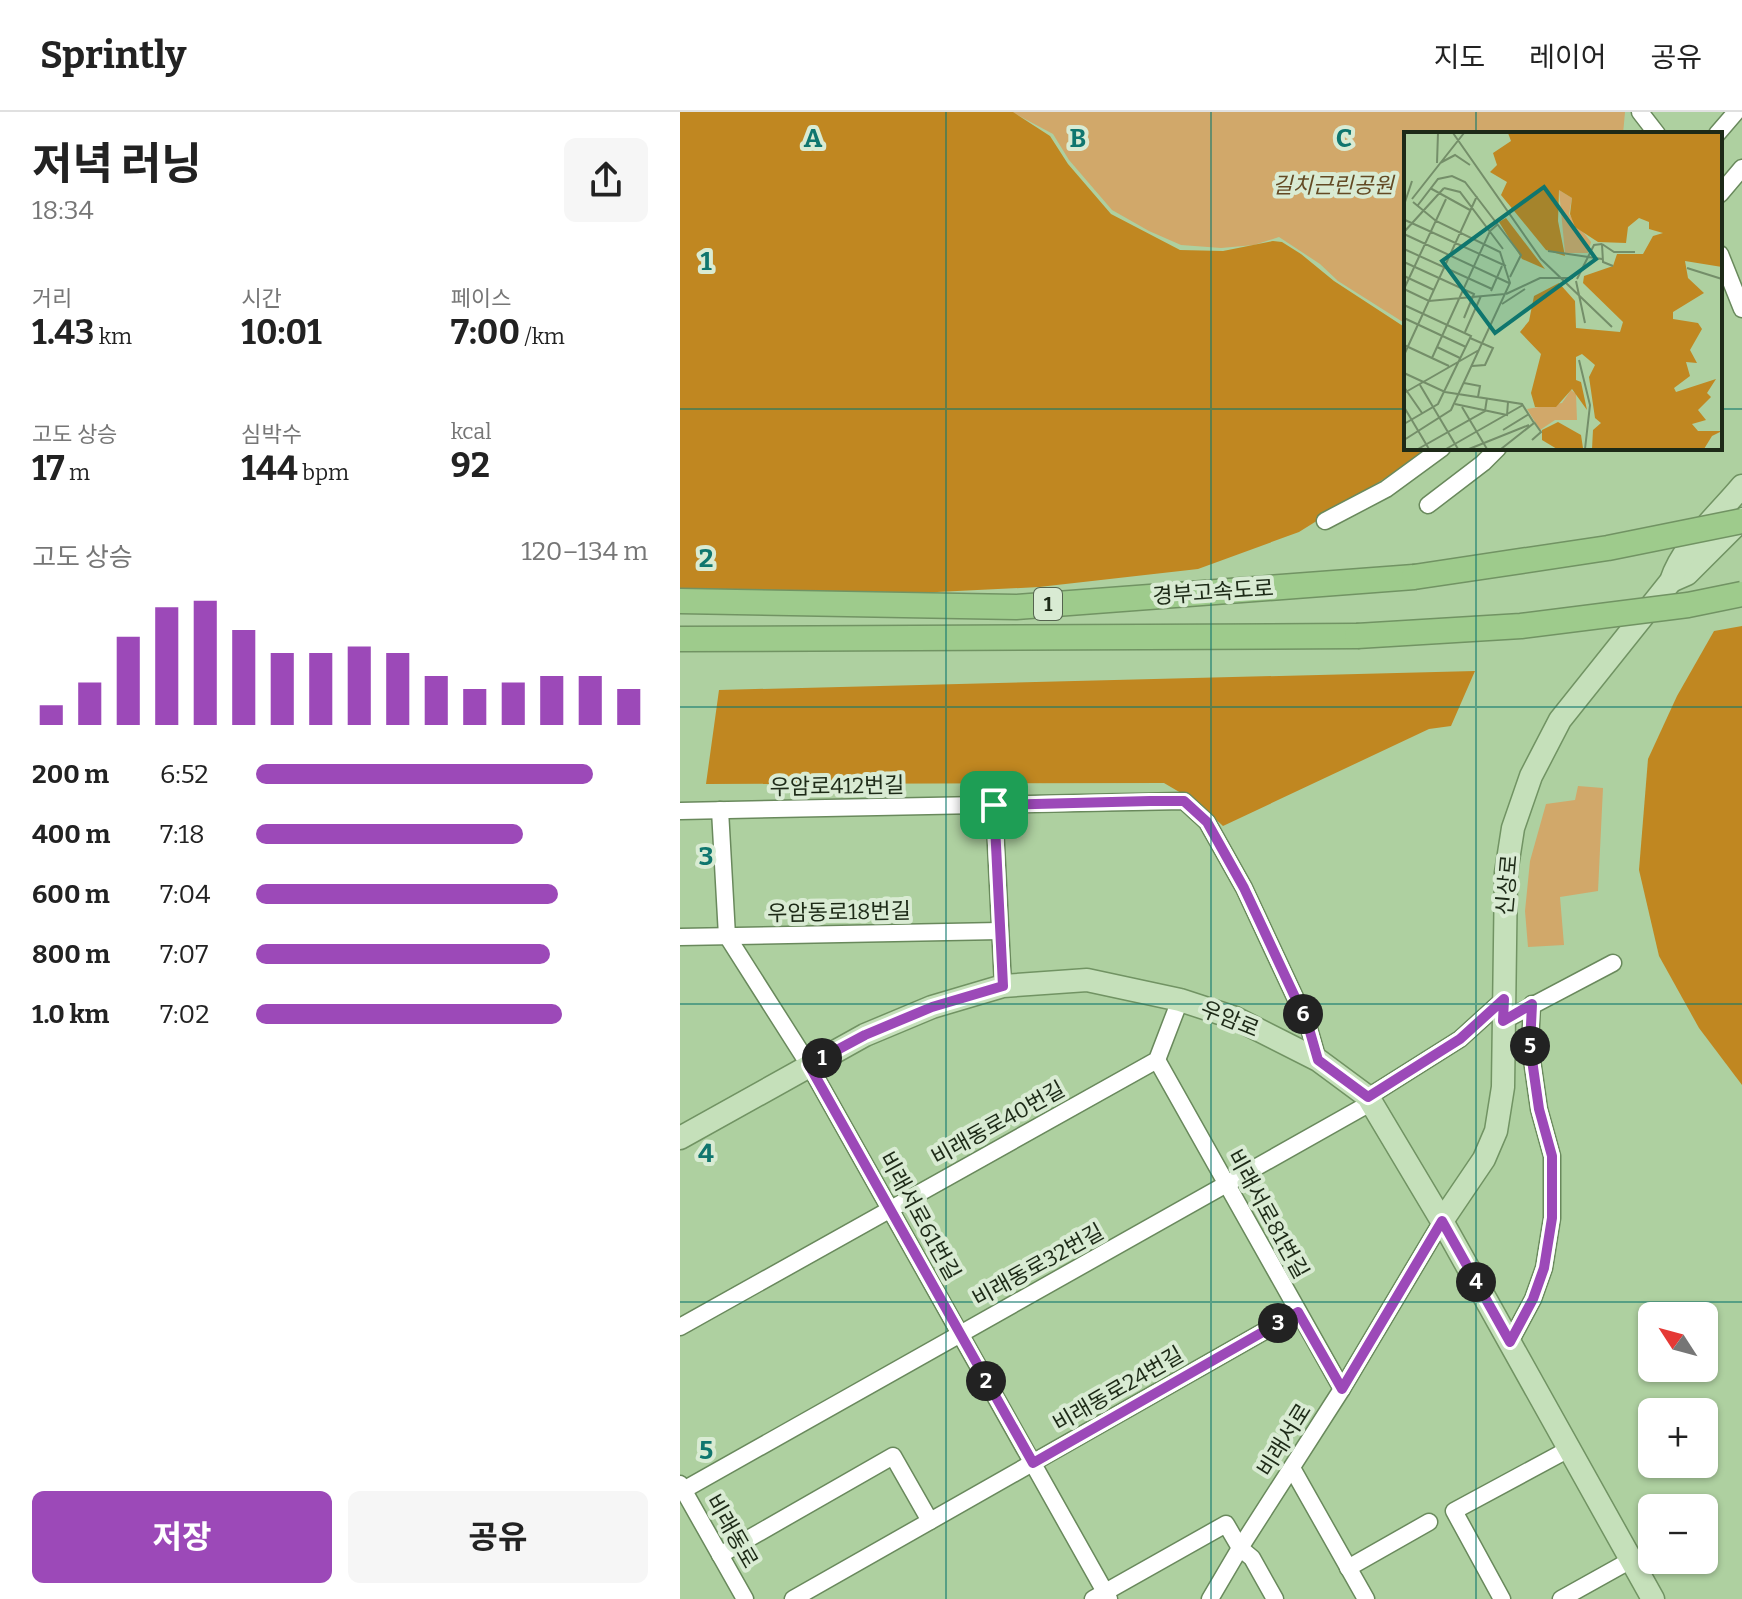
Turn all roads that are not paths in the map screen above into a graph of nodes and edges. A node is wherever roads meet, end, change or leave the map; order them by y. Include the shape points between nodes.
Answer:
1 (1640, 112) edge
2 (1736, 112) edge
3 (1655, 132) edge
4 (1719, 132) edge
5 (1742, 168) edge
6 (1722, 192) edge
7 (1722, 259) edge
8 (1742, 309) edge
9 (1439, 450) edge
10 (1496, 450) edge
11 (1742, 486) edge
12 (1428, 505) dead end
13 (1742, 520) edge
14 (1325, 521) dead end
15 (1671, 581) junction
16 (1742, 594) edge
17 (680, 601) edge
18 (680, 639) edge
19 (994, 805) junction
20 (720, 810) junction
21 (680, 811) edge
22 (1000, 931) junction
23 (727, 936) junction
24 (680, 937) edge
25 (1613, 963) dead end
26 (1003, 986) junction
27 (1180, 1000) junction
28 (1532, 1004) junction
29 (1504, 1010) junction
30 (1157, 1060) junction
31 (1318, 1060) junction
32 (809, 1065) junction
33 (1370, 1100) junction
34 (680, 1138) edge
35 (1227, 1184) junction
36 (890, 1208) junction
37 (1442, 1221) junction
38 (1298, 1312) junction
39 (680, 1327) edge
40 (960, 1334) junction
41 (1510, 1342) junction
42 (1342, 1389) junction
43 (1569, 1449) junction
44 (1033, 1463) junction
45 (1292, 1468) junction
46 (681, 1489) edge
47 (930, 1521) junction
48 (1429, 1522) dead end
49 (1240, 1548) junction
50 (720, 1555) junction
51 (1631, 1560) junction
52 (1348, 1568) junction
53 (1102, 1597) edge
54 (745, 1599) edge
55 (793, 1599) edge
56 (1210, 1599) edge
57 (1275, 1599) edge
58 (1366, 1599) edge
59 (1502, 1599) edge
60 (1561, 1599) edge
61 (1653, 1599) edge

1 - 3 street
2 - 4 street
5 - 6 street
7 - 8 street
9 - 14 street via 1386,489
10 - 12 street
11 - 15 main road via 1676,565
13 - 15 main road via 1687,574
13 - 17 highway, 경부고속도로 / 1, bridge via 1608,548 1414,577 1016,607
15 - 29 main road, 신상로 via 1560,720 1531,776 1513,828 1506,873
16 - 18 highway, 경부고속도로 / 1, bridge via 1521,626 1357,636
19 - 20 street, 우암로412번길
19 - 22 street
19 - 31 street, 우암로412번길 via 1184,801 1207,822 1244,888 1308,1025
20 - 21 street, 우암로412번길
20 - 23 street
22 - 23 street, 우암동로18번길
22 - 26 street
23 - 24 street, 우암동로18번길
23 - 32 street, 비래서로61번길
25 - 28 street, 비래동로32번길
26 - 27 main road, 우암로 via 1087,980
26 - 32 main road, 우암로 via 932,1007
27 - 30 street
27 - 31 main road, 우암로 via 1235,1018
28 - 29 street, 비래동로32번길
28 - 41 street via 1530,1046 1552,1156 1552,1218 1544,1268
29 - 33 street, 비래동로32번길
29 - 37 main road, 신상로 via 1503,1087 1496,1131 1484,1159
30 - 35 street, 비래서로81번길
30 - 36 street, 비래동로40번길
31 - 33 main road, 우암로
32 - 34 main road, 우암로
32 - 36 street, 비래서로61번길
33 - 35 street, 비래동로32번길
33 - 37 main road, 우암로
35 - 38 street, 비래서로81번길
35 - 40 street, 비래동로32번길
36 - 39 street, 비래동로40번길
36 - 40 street, 비래서로61번길
37 - 41 main road, 우암로
37 - 42 street, 비래서로
38 - 42 street, 비래서로81번길
38 - 44 street, 비래동로24번길
40 - 44 street, 비래서로61번길
40 - 46 street, 비래동로32번길
41 - 43 main road, 우암로
42 - 45 street, 비래서로
43 - 51 main road, 우암로
43 - 59 street via 1454,1511
44 - 47 street, 비래동로24번길
44 - 53 street, 비래서로61번길
45 - 49 street, 비래서로
45 - 52 street
46 - 50 street, 비래동로
47 - 50 street via 893,1456
47 - 55 street, 비래동로24번길
48 - 52 street
49 - 53 street via 1226,1524
49 - 56 street, 비래서로
49 - 57 street via 1252,1558
50 - 54 street, 비래동로
51 - 60 street
51 - 61 main road, 우암로
52 - 58 street

